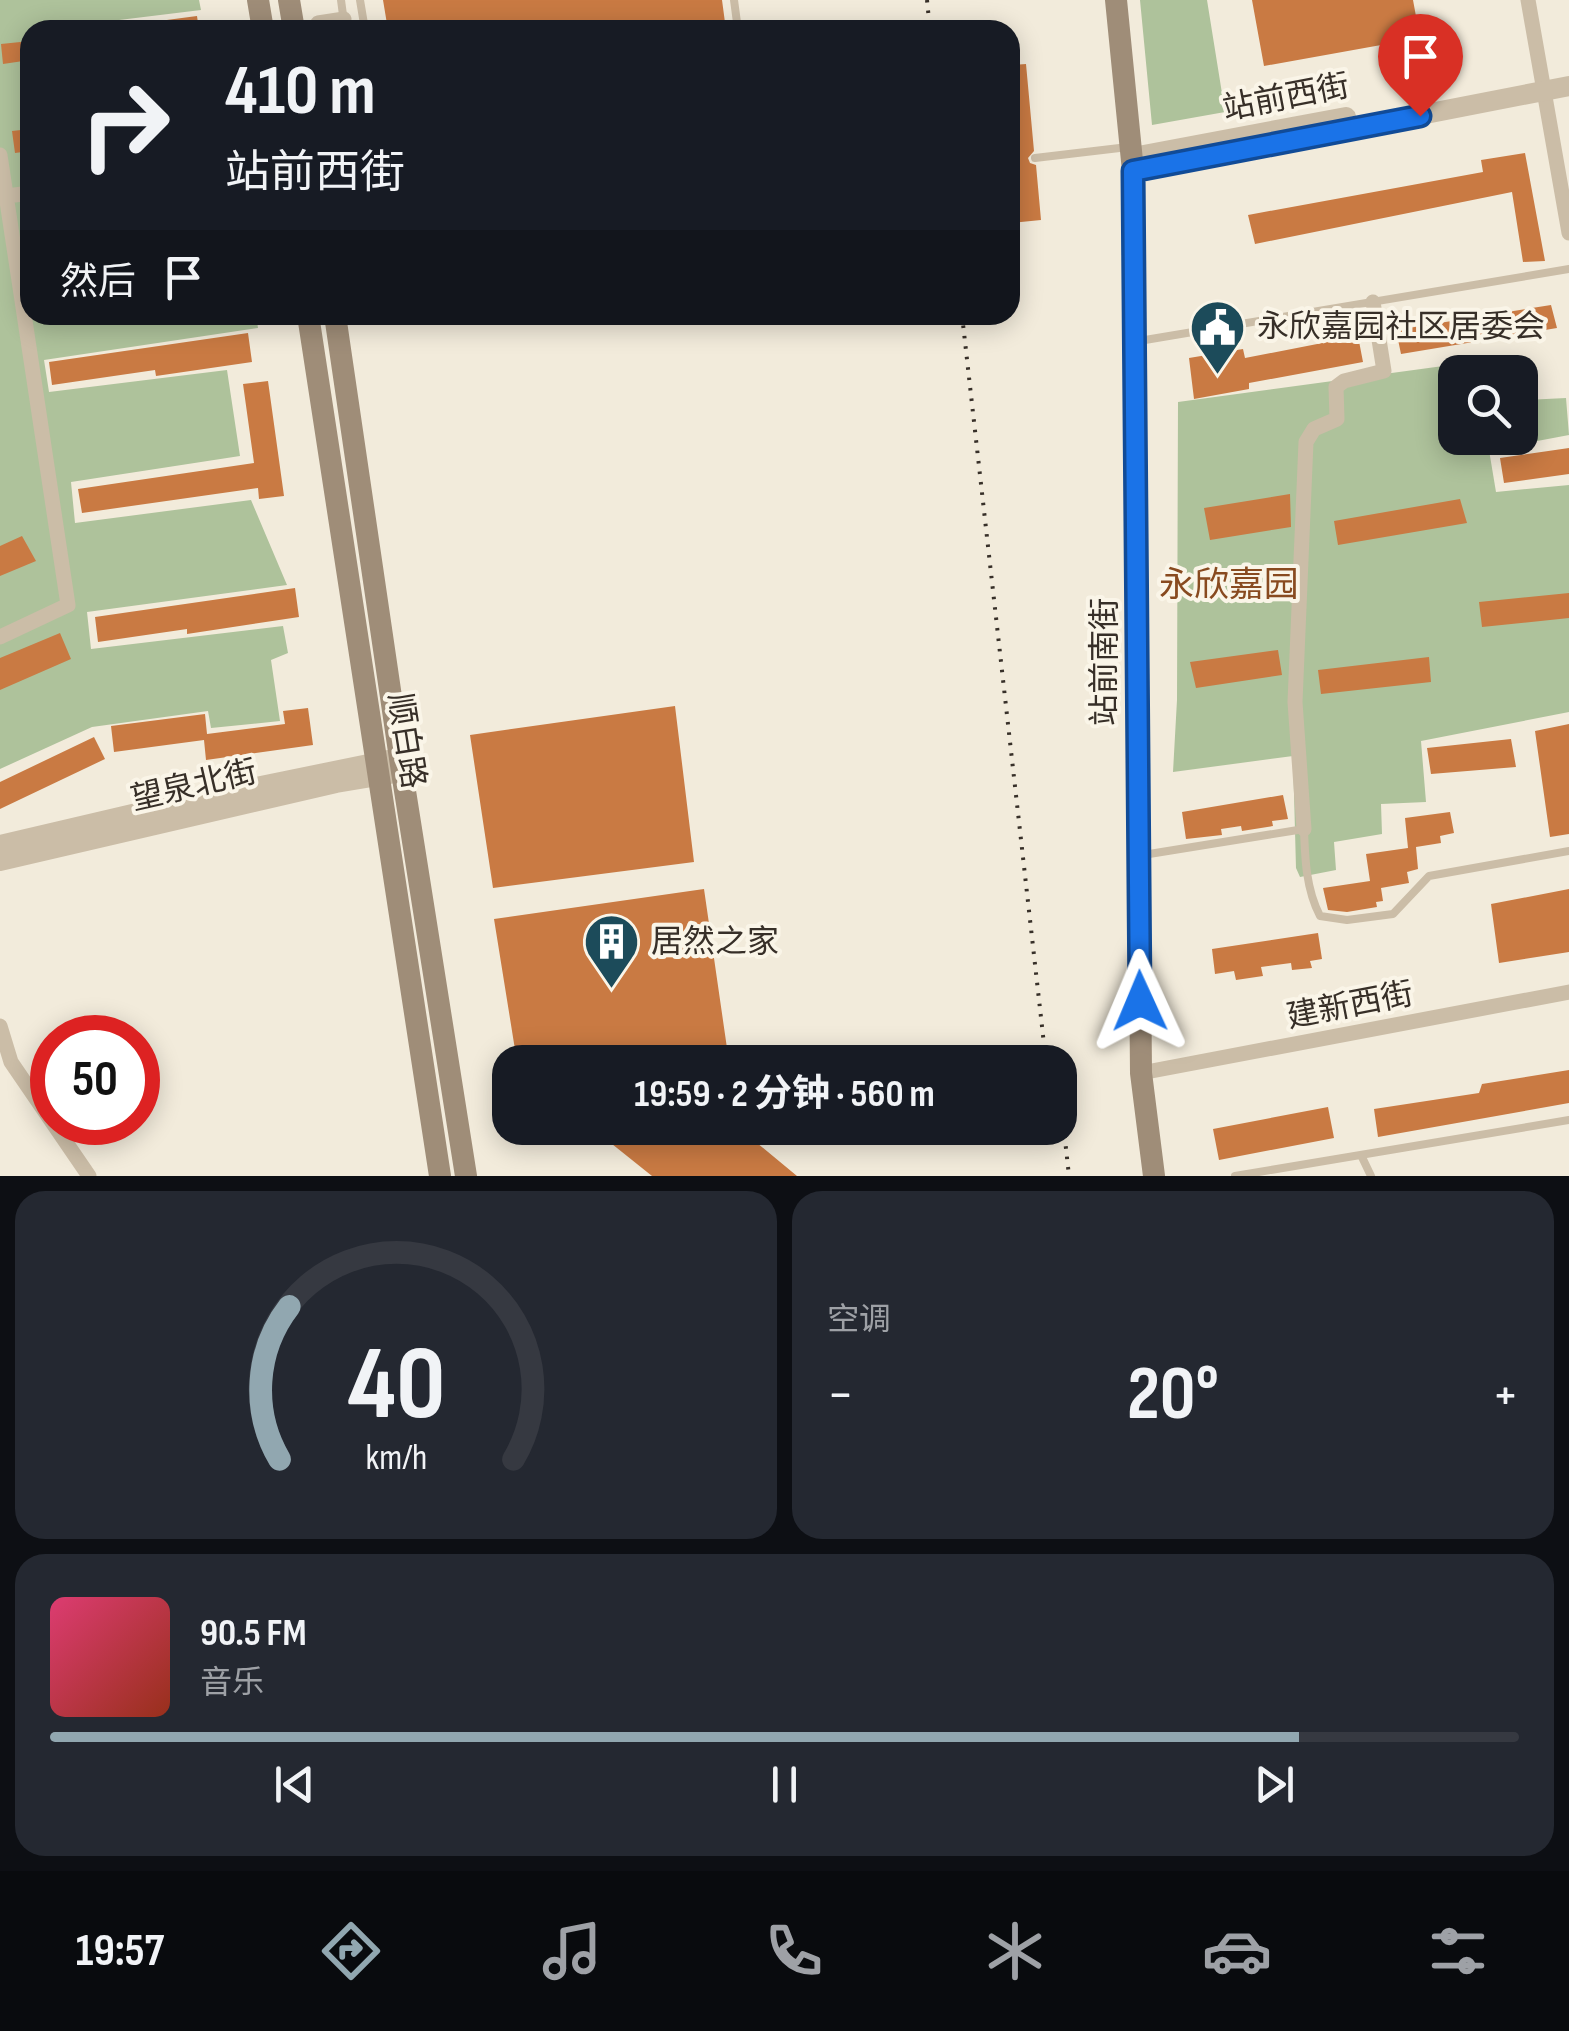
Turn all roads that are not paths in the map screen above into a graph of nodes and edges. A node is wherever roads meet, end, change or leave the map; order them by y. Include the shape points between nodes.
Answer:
1 (1116, 0) edge
2 (1528, 0) edge
3 (1569, 75) edge
4 (1543, 85) junction
5 (1569, 86) edge
6 (0, 155) edge
7 (1035, 158) dead end
8 (1133, 158) junction
9 (20, 194) edge
10 (7, 196) junction
11 (1569, 233) edge
12 (1569, 270) edge
13 (20, 283) edge
14 (1373, 302) junction
15 (26, 325) edge
16 (310, 325) edge
17 (336, 325) edge
18 (1135, 342) junction
19 (0, 638) edge
20 (389, 767) junction
21 (1304, 830) junction
22 (0, 846) edge
23 (1569, 851) edge
24 (1139, 856) junction
25 (0, 861) edge
26 (1569, 992) edge
27 (0, 1026) edge
28 (1141, 1074) junction
29 (1569, 1120) edge
30 (1361, 1155) junction
31 (89, 1176) edge
32 (440, 1176) edge
33 (466, 1176) edge
34 (1154, 1176) edge
35 (1234, 1176) edge
36 (1371, 1176) edge

1 - 8 main road, 站前南街
2 - 4 street
3 - 4 street, 站前西街
4 - 5 street, 站前西街
4 - 8 street, 站前西街
4 - 11 street
6 - 10 street
7 - 8 lane
8 - 18 main road, 站前南街
9 - 10 street
10 - 13 street
12 - 14 lane
14 - 18 lane
14 - 21 street via 1384,371 1336,387 1336,419 1314,429 1306,442 1295,702
15 - 19 street via 68,605
16 - 20 main road, 顺白路
17 - 20 main road, 顺白路
18 - 24 main road, 站前南街
20 - 22 street, 望泉北街 via 188,801
20 - 25 street, 望泉北街
20 - 32 main road, 顺白路
20 - 33 main road, 顺白路
21 - 23 lane via 1315,906 1320,916 1347,920 1392,914 1429,876
21 - 24 lane
24 - 28 main road, 站前南街
26 - 28 street, 建新西街
27 - 31 street via 11,1062
28 - 34 main road, 站前南街
29 - 30 lane
30 - 35 lane
30 - 36 lane

